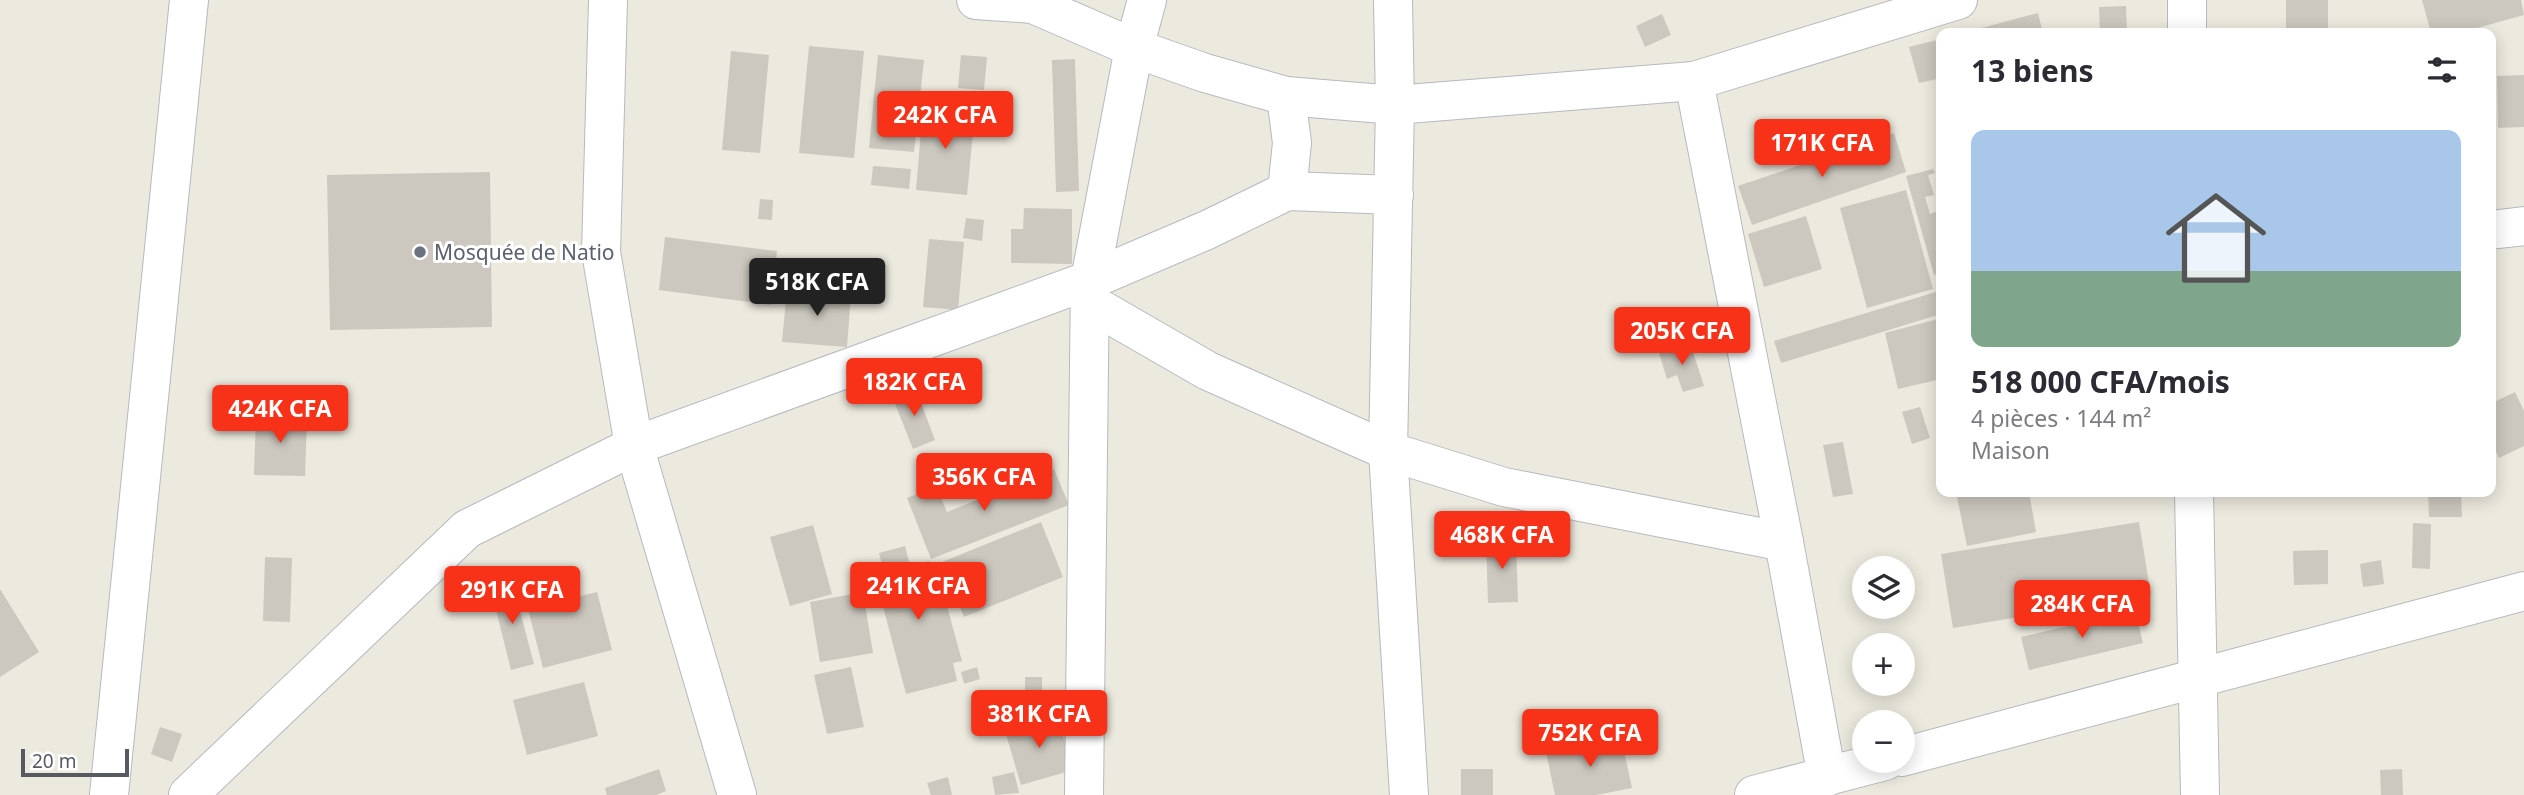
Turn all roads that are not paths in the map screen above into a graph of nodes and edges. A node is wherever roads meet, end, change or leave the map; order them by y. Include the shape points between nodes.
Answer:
1 (189, 0) edge
2 (608, 0) edge
3 (976, 0) edge
4 (1147, 0) edge
5 (1393, 0) edge
6 (1958, 0) edge
7 (2187, 0) edge
8 (1037, 2) edge
9 (2187, 28) edge
10 (1134, 48) junction
11 (1695, 81) junction
12 (1286, 96) junction
13 (1395, 105) junction
14 (1287, 191) junction
15 (1394, 195) junction
16 (2524, 226) edge
17 (2496, 229) edge
18 (1090, 292) junction
19 (634, 446) junction
20 (1388, 451) junction
21 (2194, 497) edge
22 (1784, 542) junction
23 (2524, 591) edge
24 (2199, 678) junction
25 (1915, 754) edge
26 (1852, 770) edge
27 (1827, 776) junction
28 (109, 795) edge
29 (188, 795) edge
30 (737, 795) edge
31 (1084, 795) edge
32 (1409, 795) edge
33 (1754, 795) edge
34 (2200, 795) edge

1 - 28 street
2 - 19 street via 601,252
3 - 8 street
4 - 10 street
5 - 13 street
6 - 11 street
7 - 9 street
8 - 10 street
10 - 12 street
10 - 18 street
11 - 13 street
11 - 22 street
12 - 13 street
12 - 14 street via 1292,143
13 - 15 street
14 - 15 street
14 - 18 street
15 - 20 street
16 - 17 street
18 - 19 street
18 - 20 street via 1208,371
18 - 31 street
19 - 29 street via 467,529
19 - 30 street
20 - 22 street via 1504,487
20 - 32 street
21 - 24 street
22 - 27 street
23 - 24 street
24 - 25 street
24 - 34 street
26 - 27 street
27 - 33 street

